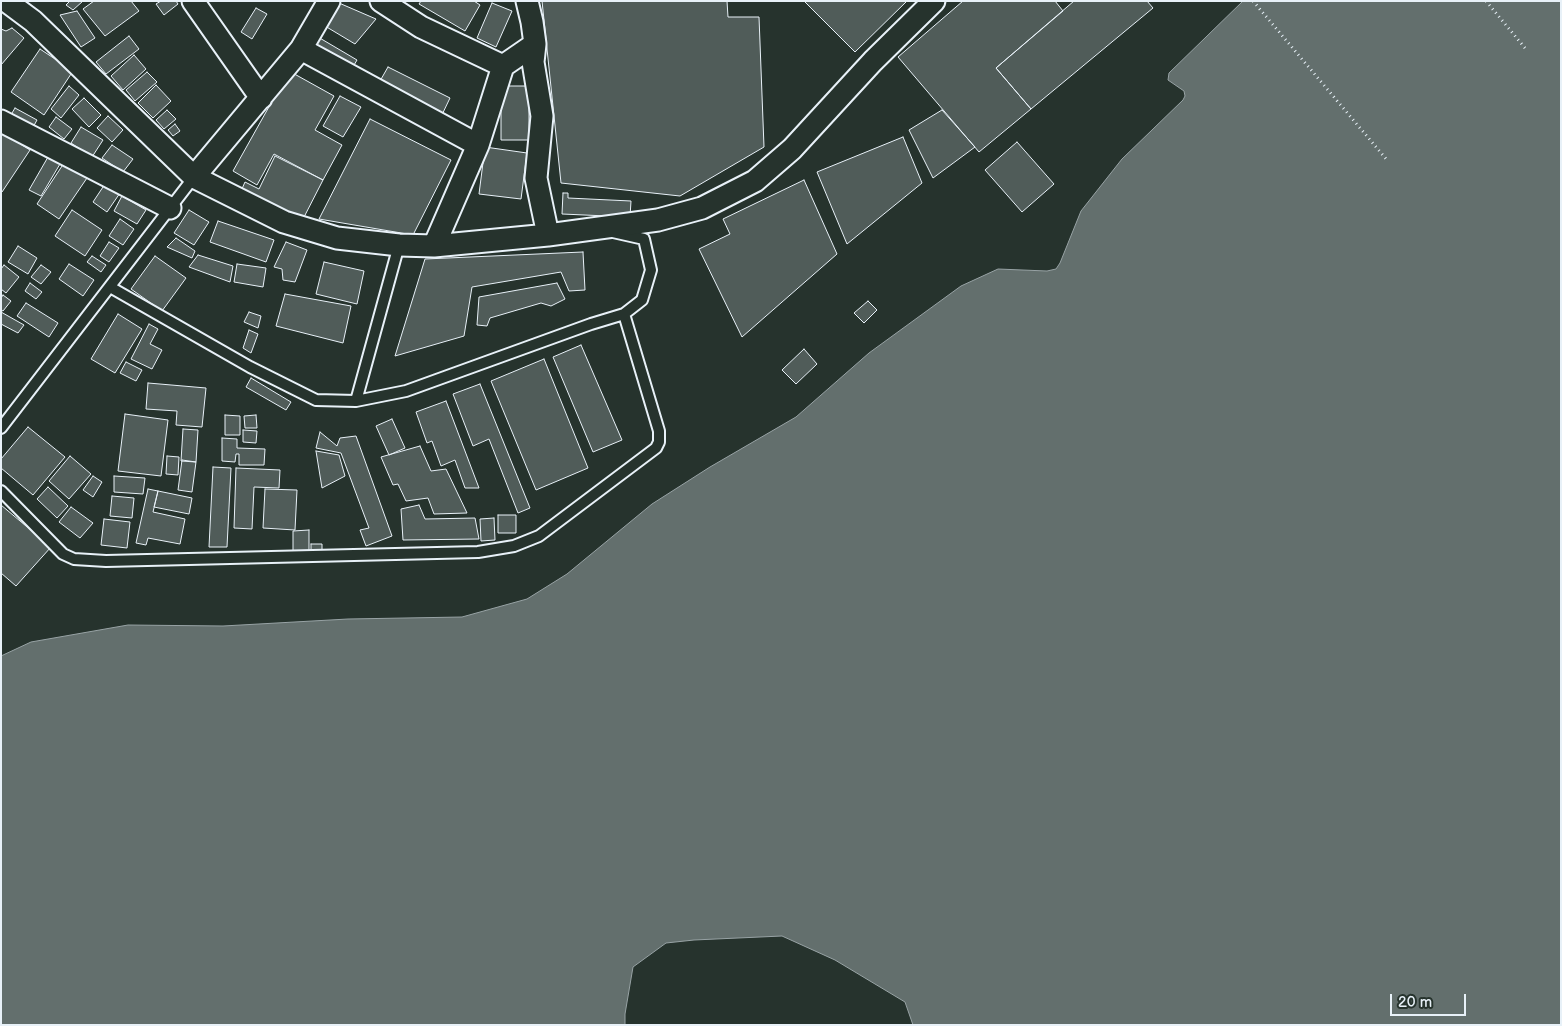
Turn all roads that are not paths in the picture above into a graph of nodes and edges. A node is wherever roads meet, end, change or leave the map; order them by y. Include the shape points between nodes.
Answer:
1 (6, 1) edge
2 (193, 1) edge
3 (329, 1) edge
4 (381, 1) edge
5 (527, 1) edge
6 (934, 1) edge
7 (535, 44) junction
8 (301, 49) junction
9 (503, 66) junction
10 (261, 98) junction
11 (1, 121) edge
12 (478, 145) junction
13 (194, 177) junction
14 (170, 208) junction
15 (594, 228) junction
16 (548, 235) junction
17 (399, 245) junction
18 (434, 246) junction
19 (110, 287) junction
20 (624, 314) junction
21 (356, 401) junction
22 (1, 428) edge
23 (1, 491) edge

1 - 13 street via 33,21
2 - 10 street
3 - 8 street
4 - 9 street via 421,27
5 - 7 street
6 - 15 street via 792,149 755,181 702,208 658,220
7 - 9 street
7 - 16 street via 533,62 542,116 536,178
8 - 10 street
8 - 12 street
9 - 12 street
10 - 13 street
11 - 14 street
12 - 18 street
13 - 14 lane
13 - 17 street via 284,222 337,238
14 - 19 lane
15 - 16 street
15 - 20 lane via 644,239 651,270 642,300
16 - 18 street
17 - 18 street
17 - 21 lane
19 - 21 lane via 250,367 316,400
19 - 22 lane
20 - 21 lane via 406,391
20 - 23 lane via 659,431 659,442 656,448 538,536 514,546 478,552 106,561 74,559 63,554

